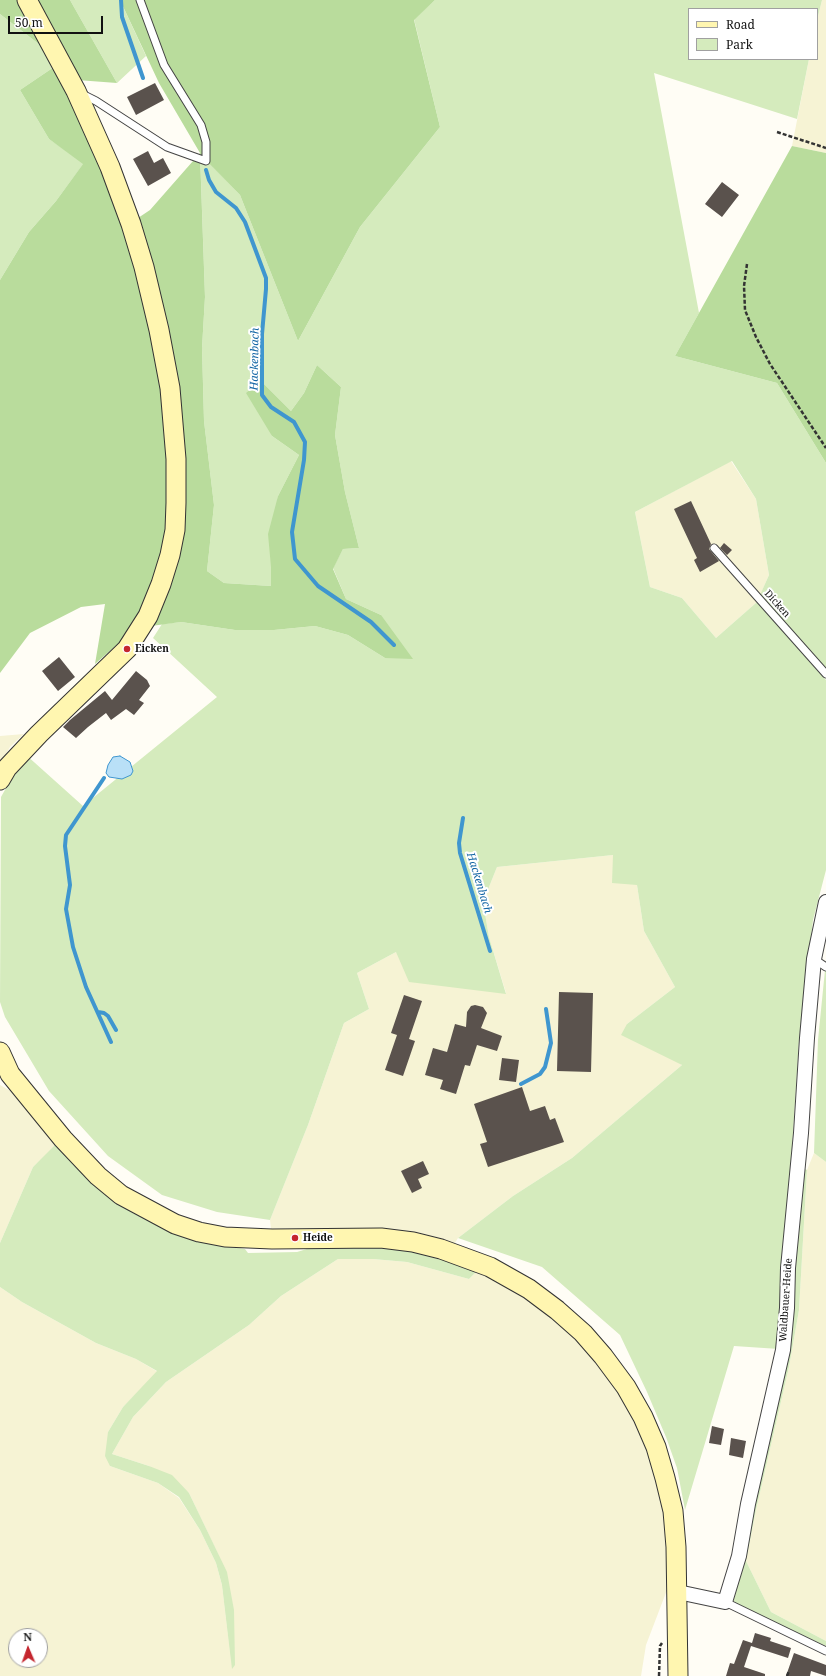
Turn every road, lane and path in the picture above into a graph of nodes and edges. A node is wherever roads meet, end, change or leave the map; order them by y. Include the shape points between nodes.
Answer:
1 (27, 0) edge
2 (140, 0) edge
3 (76, 91) junction
4 (777, 132) dead end
5 (826, 148) edge
6 (747, 264) dead end
7 (826, 448) edge
8 (714, 548) dead end
9 (826, 674) edge
10 (0, 780) edge
11 (826, 902) edge
12 (814, 959) junction
13 (826, 967) edge
14 (0, 1052) edge
15 (5, 1075) edge
16 (678, 1592) junction
17 (725, 1602) junction
18 (826, 1651) edge
19 (789, 1671) dead end
20 (678, 1676) edge
21 (787, 1676) edge

1 - 3 main road
2 - 3 lane via 164,64 200,125 206,142 206,161 167,147
3 - 10 main road via 110,167 131,224 153,301 173,417 176,460 175,530 161,584 148,616 127,649 39,734 7,768
4 - 5 path
6 - 7 path via 744,286 745,310 756,337 770,364
8 - 9 lane, Dicken
11 - 12 street, Waldbauer-Heide
12 - 13 lane
12 - 17 street, Waldbauer-Heide via 783,1350 748,1504 739,1556
14 - 15 main road
15 - 16 main road via 98,1176 121,1195 175,1224 225,1237 381,1238 428,1245 490,1267 528,1289 557,1310 583,1333 603,1356 643,1417 656,1447 673,1511
16 - 17 street
16 - 20 main road
17 - 18 lane
19 - 21 path

